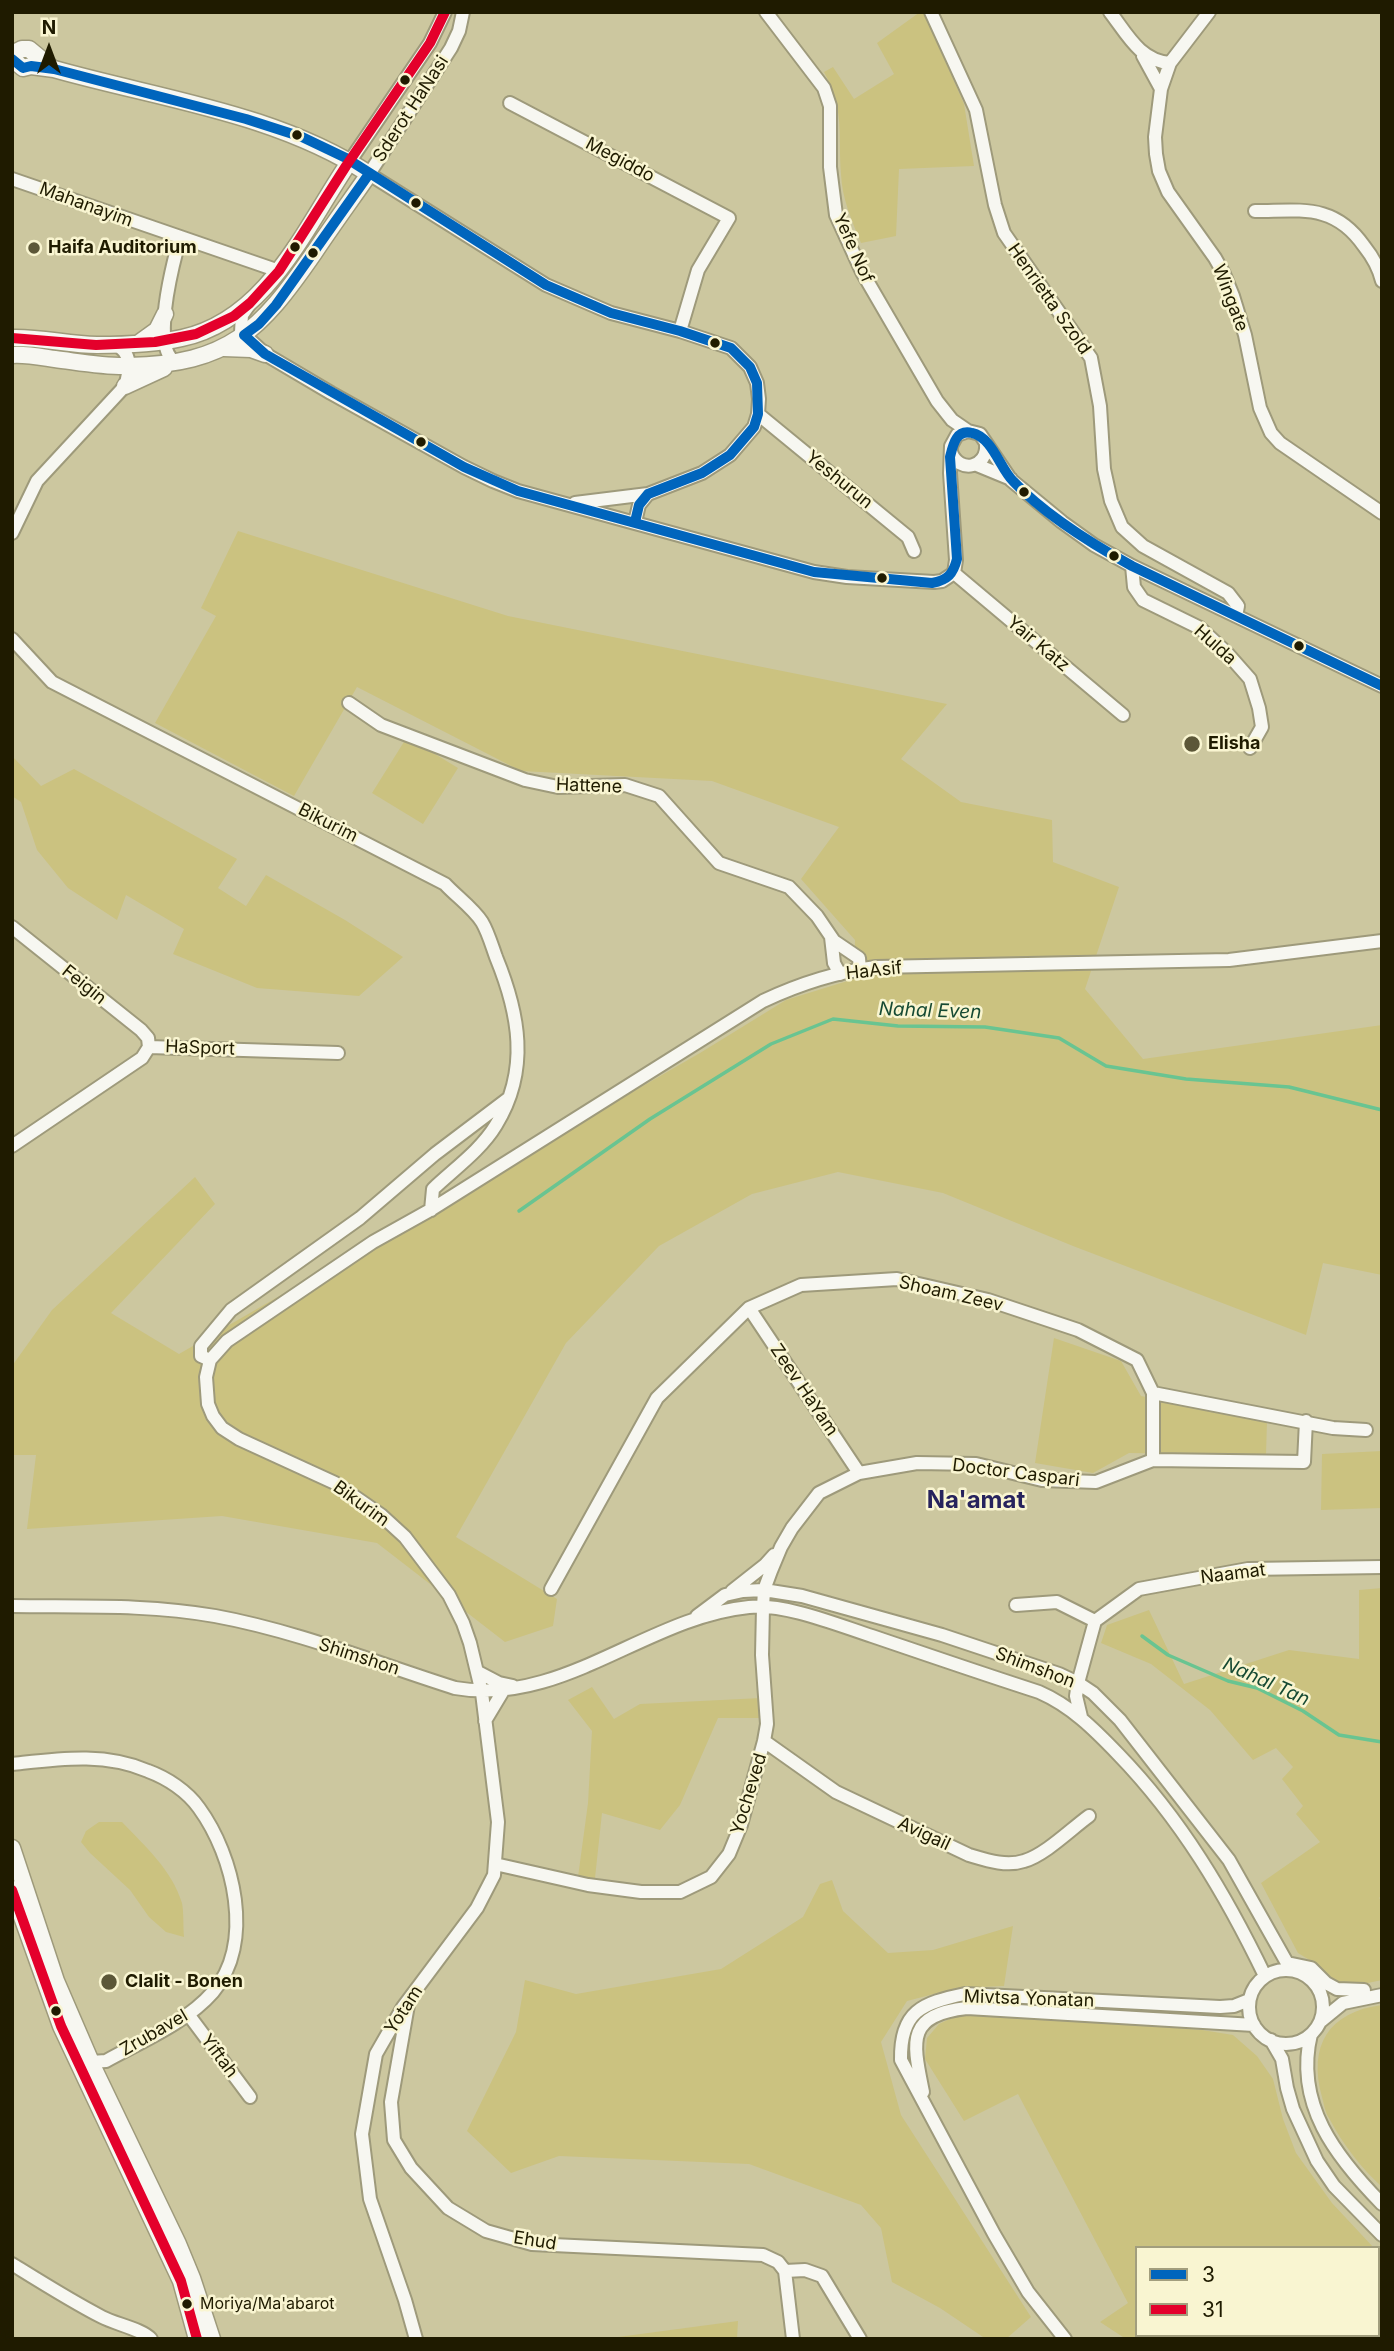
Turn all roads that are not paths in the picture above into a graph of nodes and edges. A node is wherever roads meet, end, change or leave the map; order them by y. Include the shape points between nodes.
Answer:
1 (445, 12) edge
2 (463, 12) edge
3 (766, 12) edge
4 (931, 12) edge
5 (1110, 12) edge
6 (1209, 12) edge
7 (1141, 52) junction
8 (20, 55) edge
9 (1170, 63) junction
10 (1161, 89) junction
11 (510, 103) dead end
12 (324, 147) junction
13 (350, 161) junction
14 (369, 174) junction
15 (339, 177) junction
16 (12, 179) edge
17 (1255, 211) dead end
18 (155, 230) junction
19 (190, 241) junction
20 (176, 254) junction
21 (279, 271) junction
22 (1382, 281) edge
23 (250, 303) junction
24 (165, 314) junction
25 (680, 331) junction
26 (244, 335) junction
27 (12, 338) edge
28 (164, 341) junction
29 (114, 344) junction
30 (138, 344) junction
31 (221, 349) junction
32 (265, 354) junction
33 (12, 355) edge
34 (175, 362) junction
35 (129, 366) junction
36 (125, 386) junction
37 (758, 414) junction
38 (968, 431) junction
39 (986, 444) junction
40 (951, 452) junction
41 (972, 466) junction
42 (1011, 480) junction
43 (648, 494) junction
44 (1382, 496) edge
45 (954, 499) junction
46 (1365, 502) junction
47 (566, 504) junction
48 (1382, 513) edge
49 (635, 522) junction
50 (12, 533) edge
51 (914, 551) dead end
52 (1132, 566) junction
53 (954, 573) junction
54 (1236, 616) junction
55 (12, 639) edge
56 (1382, 686) edge
57 (349, 703) dead end
58 (1122, 715) dead end
59 (1250, 748) dead end
60 (12, 927) edge
61 (831, 937) junction
62 (1382, 941) edge
63 (844, 948) junction
64 (833, 958) junction
65 (860, 964) junction
66 (834, 975) junction
67 (149, 1047) junction
68 (338, 1053) dead end
69 (509, 1098) junction
70 (12, 1146) edge
71 (431, 1210) junction
72 (749, 1308) junction
73 (210, 1360) junction
74 (1153, 1394) junction
75 (1306, 1421) junction
76 (1366, 1430) dead end
77 (1153, 1460) junction
78 (859, 1473) junction
79 (781, 1547) junction
80 (1382, 1567) edge
81 (771, 1571) junction
82 (551, 1589) dead end
83 (764, 1590) junction
84 (725, 1595) junction
85 (802, 1596) junction
86 (1016, 1605) dead end
87 (12, 1606) edge
88 (763, 1607) junction
89 (693, 1619) junction
90 (1095, 1621) junction
91 (478, 1672) junction
92 (1078, 1683) junction
93 (531, 1686) junction
94 (455, 1689) junction
95 (503, 1691) junction
96 (482, 1693) junction
97 (1081, 1717) junction
98 (485, 1721) junction
99 (764, 1741) junction
100 (12, 1764) edge
101 (1089, 1816) dead end
102 (12, 1848) edge
103 (495, 1864) junction
104 (12, 1889) edge
105 (1288, 1966) junction
106 (1265, 1976) junction
107 (1382, 1986) edge
108 (1364, 1990) junction
109 (1321, 1992) junction
110 (1382, 1995) edge
111 (409, 1998) junction
112 (1249, 2000) junction
113 (188, 2014) junction
114 (1254, 2025) junction
115 (1315, 2029) junction
116 (1271, 2040) junction
117 (73, 2050) junction
118 (99, 2062) junction
119 (250, 2097) dead end
120 (926, 2106) junction
121 (1382, 2204) edge
122 (1382, 2235) edge
123 (12, 2264) edge
124 (785, 2271) junction
125 (150, 2339) edge
126 (197, 2339) edge
127 (212, 2339) edge
128 (416, 2339) edge
129 (793, 2339) edge
130 (859, 2339) edge
131 (1065, 2339) edge

1 - 13 street, Sderot HaNasi via 430,43
2 - 14 street, Sderot HaNasi via 451,48
3 - 38 street, Yefe Nof via 824,88 830,106 836,215 862,272 937,401
4 - 54 street, Henrietta Szold via 976,110 1004,233 1091,358 1104,469 1122,527 1143,546 1228,593 1238,606
5 - 7 street
6 - 9 street, Wingate
7 - 9 street
7 - 10 street
8 - 12 main road via 54,69 246,119
9 - 10 street, Wingate
10 - 46 street, Wingate via 1155,137 1159,171 1228,285 1265,421 1280,443
11 - 25 street, Megiddo via 729,218 698,270
12 - 13 main road
12 - 15 main road
13 - 14 main road
13 - 15 main road, Sderot HaNasi
14 - 25 street via 546,285 611,313
14 - 26 main road, Sderot HaNasi via 276,305
15 - 21 main road, Sderot HaNasi
16 - 18 street, Mahanayim
17 - 22 street via 1312,211 1335,217 1361,241
18 - 19 street, Mahanayim
18 - 20 street via 169,240
19 - 20 street via 179,244
19 - 21 street, Mahanayim
20 - 24 street
21 - 23 main road, Sderot HaNasi
23 - 26 street via 241,320
23 - 28 main road, Sderot HaNasi via 212,328
24 - 28 street
24 - 30 main road via 153,335
25 - 37 street via 731,348 742,357 757,383
26 - 31 main road, Sderot HaNasi
26 - 32 street
27 - 29 main road, Sderot HaNasi
28 - 30 main road, Sderot HaNasi
28 - 34 street via 167,355
29 - 30 main road, Sderot HaNasi
29 - 35 street via 126,351
31 - 32 main road
31 - 34 main road, Sderot HaNasi
32 - 47 street via 464,467 518,491
33 - 35 main road, Sderot HaNasi
34 - 35 main road, Sderot HaNasi
34 - 36 main road
35 - 36 street
36 - 50 street via 37,481
37 - 43 street via 754,427 730,455 702,473
37 - 51 street, Yeshurun via 908,537
38 - 39 street via 980,434
38 - 40 street via 957,435
39 - 41 street via 985,457
39 - 42 street
40 - 41 street via 957,462
40 - 45 street
41 - 42 street
41 - 45 street via 957,486
42 - 52 street via 1094,545
43 - 47 street
43 - 49 street via 639,505
44 - 46 street
45 - 53 street
46 - 48 street, Wingate
47 - 49 street
49 - 53 street via 814,572 934,582
52 - 54 street
52 - 59 street, Hulda via 1134,587 1143,600 1200,628 1250,679 1262,727
53 - 58 street, Yair Katz
54 - 56 street
55 - 69 street, Bikurim via 52,682 445,884 482,922 509,991 519,1062
57 - 61 street, Hattene via 381,725 525,780 558,787 625,785 659,796 719,863 789,887
60 - 67 street, Feigin via 141,1030
61 - 63 street, Hattene
61 - 64 street
62 - 65 street, HaAsif via 1229,960
63 - 64 street
63 - 65 street, Hattene
64 - 66 street
65 - 66 street, HaAsif
66 - 71 street, HaAsif via 763,1001
67 - 68 street, HaSport
67 - 70 street, HaSport via 142,1058
69 - 71 street, Bikurim via 495,1128 433,1189
69 - 73 street, Bikurim via 360,1218 231,1310 201,1346 201,1356
71 - 73 street via 373,1242 268,1313 227,1341
72 - 74 street, Shoam Zeev via 801,1285 897,1279 988,1300 1077,1330 1137,1360
72 - 78 street, Zeev HaYam
72 - 82 street, Shoam Zeev via 657,1398
73 - 91 street, Bikurim via 208,1404 222,1428 335,1483 405,1537 449,1595
74 - 75 street
74 - 77 street, Shoam Zeev
75 - 76 street
75 - 77 street, Doctor Caspari via 1304,1462
77 - 78 street, Doctor Caspari via 1097,1482 1042,1480 976,1464 917,1463
78 - 79 street, Doctor Caspari via 819,1493
79 - 81 street, Doctor Caspari
79 - 84 street
80 - 90 street, Naamat via 1248,1569 1139,1589
81 - 83 street, Doctor Caspari
81 - 85 street via 781,1585
83 - 84 street, Shimshon
83 - 85 street, Shimshon
83 - 88 street, Doctor Caspari
84 - 89 street, Shimshon
85 - 92 street, Shimshon via 942,1635
86 - 90 street via 1057,1602
87 - 94 street, Shimshon via 124,1607 216,1616 284,1633
88 - 89 street, Shimshon
88 - 97 street, Shimshon via 808,1615 1039,1692
88 - 99 street, Yocheved
89 - 93 street, Shimshon
90 - 92 street
91 - 93 street via 509,1686
91 - 94 street via 472,1684
91 - 96 street, Bikurim
92 - 97 street
92 - 105 street, Shimshon via 1120,1720 1229,1860
93 - 95 street, Shimshon
94 - 96 street, Shimshon
94 - 98 street via 477,1705
95 - 96 street, Shimshon
95 - 98 street
96 - 98 street, Yotam
97 - 106 street, Shimshon via 1139,1776 1198,1853 1238,1919
98 - 103 street, Yotam via 498,1822
99 - 101 street, Avigail via 836,1791 969,1855 1002,1863 1024,1861 1044,1851
99 - 103 street, Yocheved via 729,1854 711,1877 680,1892 588,1885
100 - 113 street, Zrubavel via 108,1758 178,1786 199,1807 230,1874 236,1936 215,1990
102 - 118 main road via 56,1981
103 - 111 street, Yotam via 477,1908
104 - 117 main road
105 - 106 street
105 - 108 street via 1311,1968 1337,1989
105 - 109 street via 1310,1978
106 - 112 street
107 - 108 street
108 - 109 street
109 - 115 street via 1323,2011
110 - 115 street via 1343,2003
111 - 124 street, Ehud via 391,2102 394,2140 411,2168 448,2208 486,2231 532,2244 763,2255
111 - 128 street, Yotam via 376,2054 362,2134 370,2199
112 - 114 street
112 - 120 street, Mivtsa Yonatan via 1220,2007 965,1994 939,1999 920,2008 900,2039 901,2060
113 - 118 street, Zrubavel
113 - 119 street, Yiftah
114 - 116 street
114 - 120 street, Mivtsa Yonatan via 950,2010 932,2017 915,2039
115 - 116 street via 1292,2043
115 - 121 street via 1307,2053 1308,2088 1318,2118 1333,2149
116 - 122 street via 1282,2059 1293,2109 1317,2161 1334,2186
117 - 118 street via 84,2061
117 - 126 main road via 181,2281
118 - 127 main road via 99,2079 178,2244
120 - 131 street, Mivtsa Yonatan via 1028,2292
123 - 125 street via 102,2317 139,2330
124 - 129 street
124 - 130 street via 805,2270 822,2276

